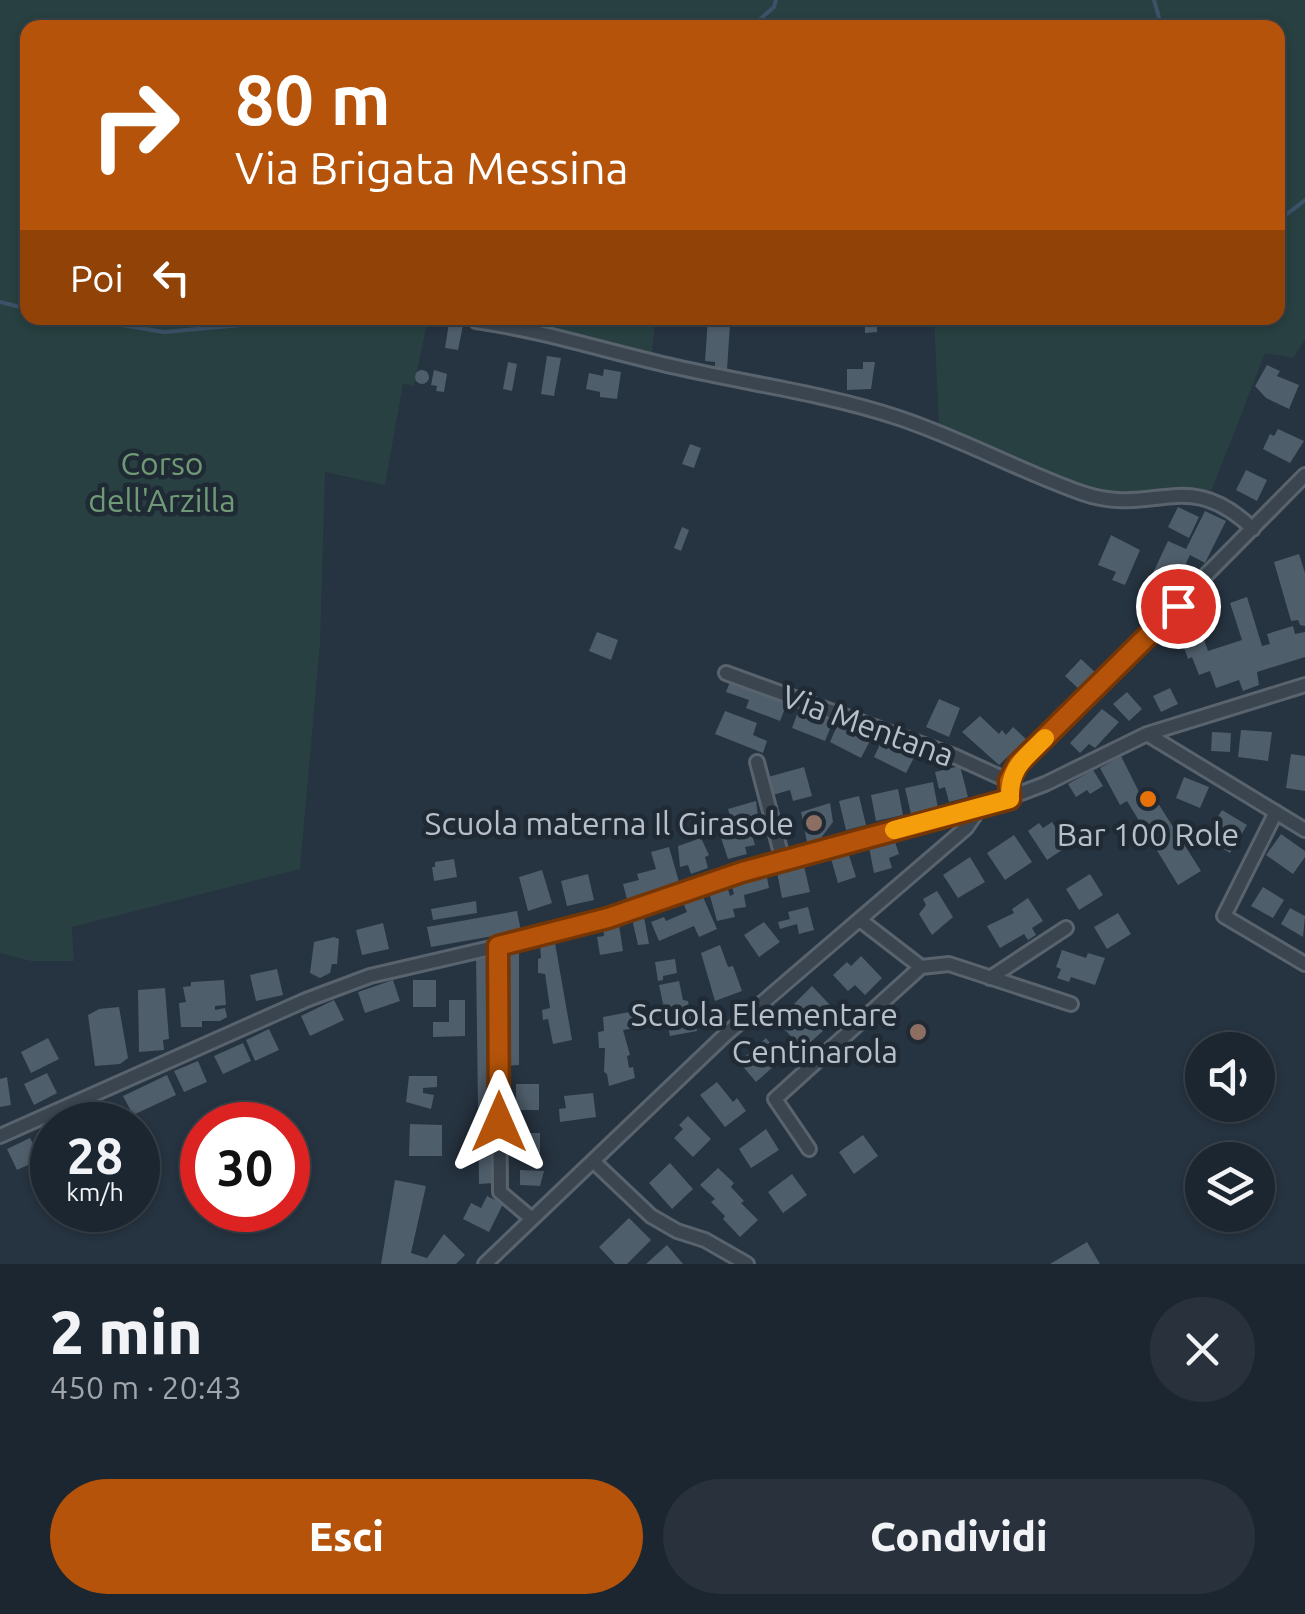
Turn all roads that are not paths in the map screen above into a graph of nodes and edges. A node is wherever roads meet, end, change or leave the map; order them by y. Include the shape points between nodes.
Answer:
1 (504, 325) edge
2 (1305, 476) edge
3 (1253, 529) junction
4 (726, 673) dead end
5 (1305, 685) edge
6 (1147, 734) junction
7 (757, 762) dead end
8 (1009, 781) junction
9 (1010, 799) junction
10 (979, 810) junction
11 (1276, 812) junction
12 (1305, 830) edge
13 (783, 861) junction
14 (860, 920) junction
15 (1066, 928) dead end
16 (498, 946) junction
17 (1305, 964) edge
18 (921, 967) junction
19 (990, 978) junction
20 (1070, 1004) dead end
21 (0, 1136) edge
22 (809, 1150) dead end
23 (594, 1162) junction
24 (532, 1218) junction
25 (485, 1264) edge
26 (746, 1264) edge

1 - 3 street via 867,408 1096,497 1127,502 1198,495 1227,507
2 - 3 street
3 - 8 street via 1018,764
4 - 8 street, Via Mentana
5 - 6 street
6 - 9 street
6 - 11 street
7 - 13 street
8 - 9 street
9 - 10 street
10 - 13 street
10 - 14 street
11 - 12 street
11 - 17 street via 1224,916
13 - 16 street
14 - 18 street
14 - 23 street via 725,1036
15 - 19 street
16 - 21 street via 370,976 306,1000
16 - 24 street via 500,1192
18 - 19 street via 949,964
18 - 22 street via 775,1099
19 - 20 street
23 - 24 street
23 - 26 street via 651,1216
24 - 25 street

